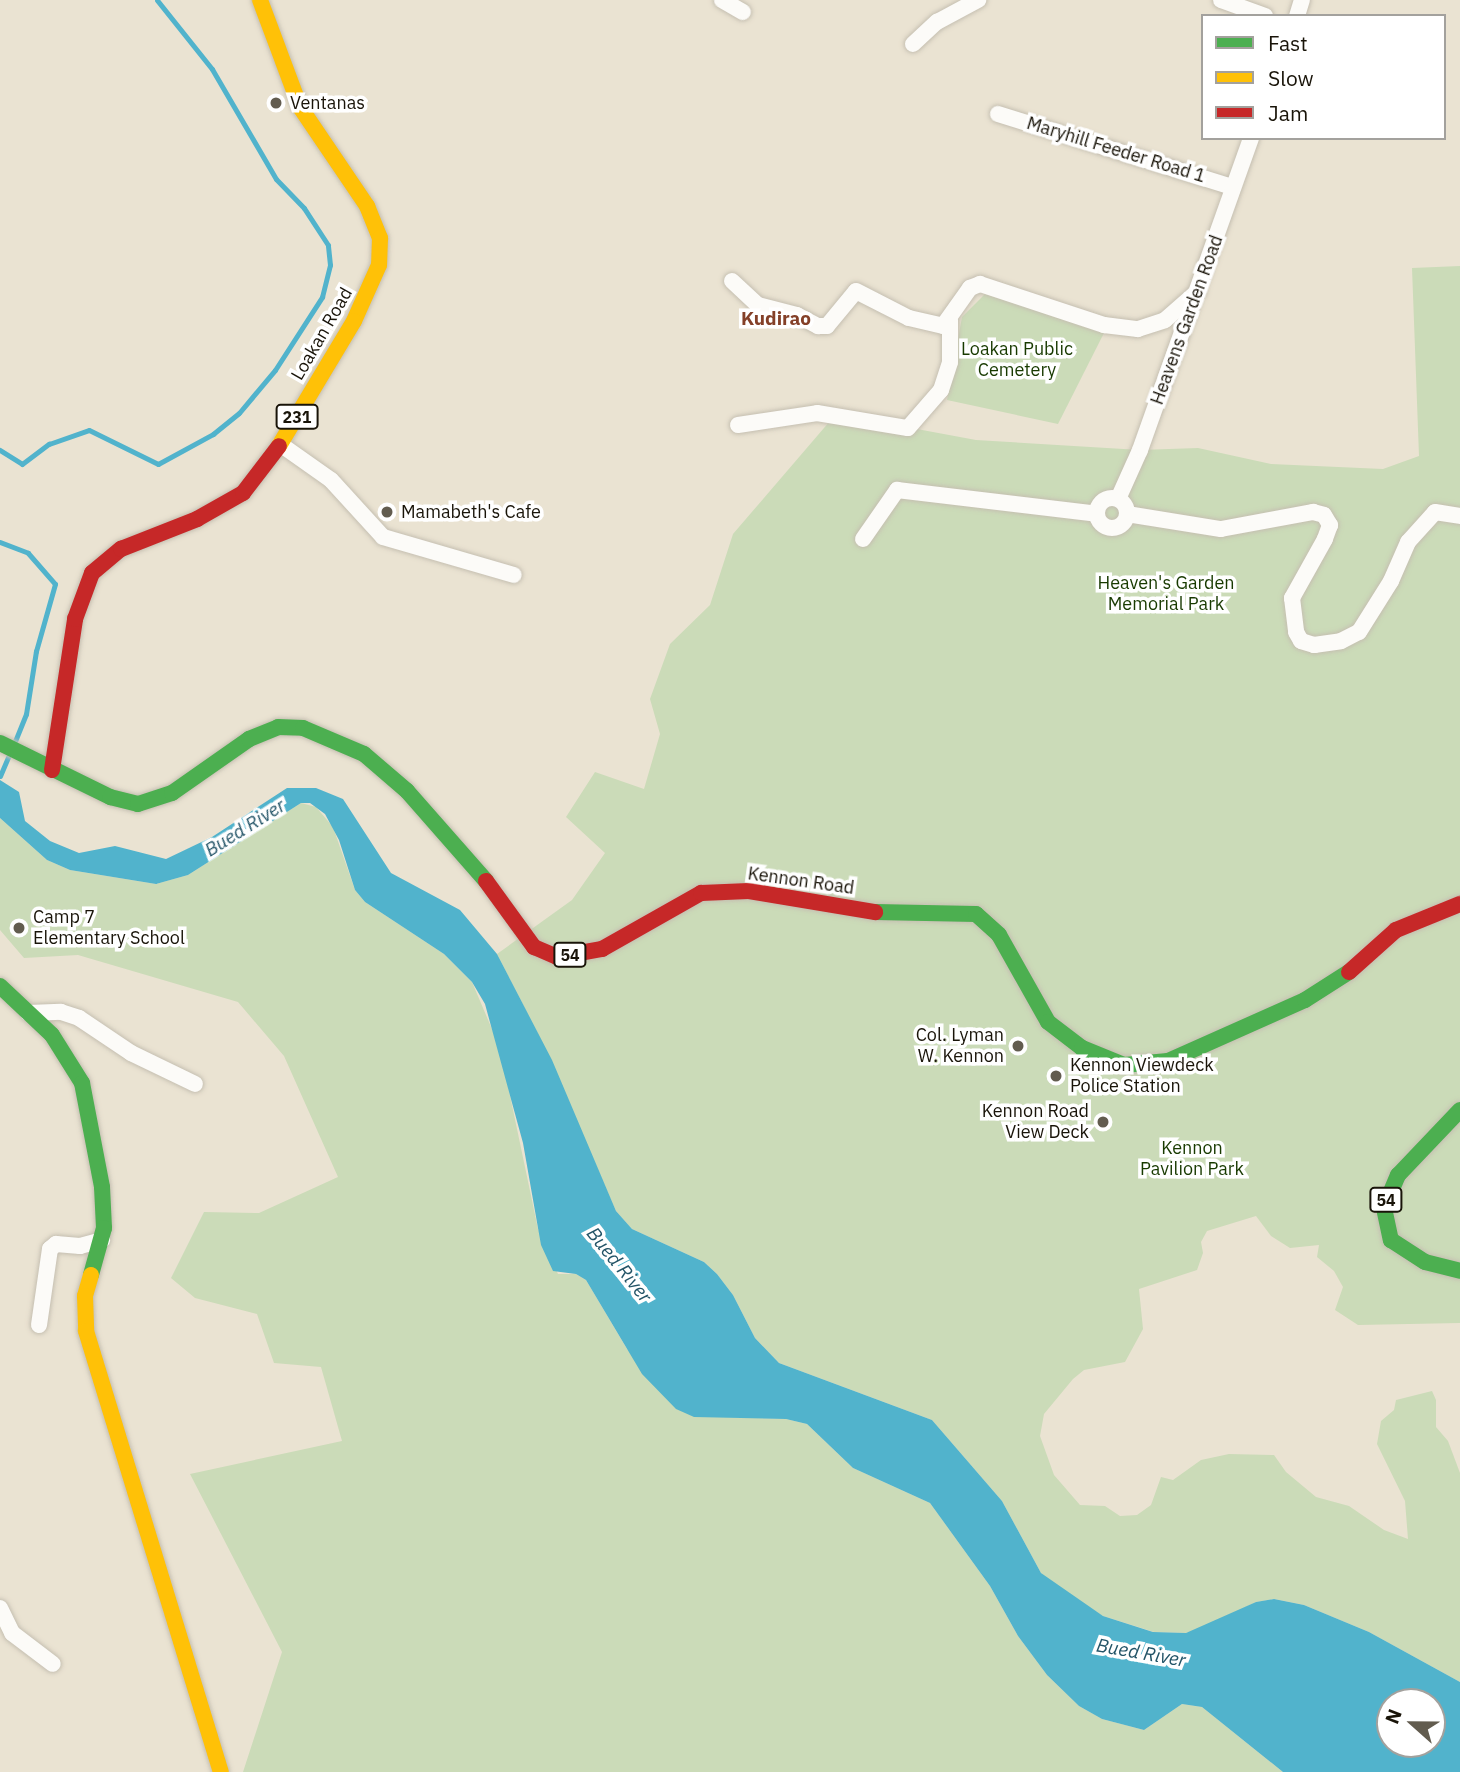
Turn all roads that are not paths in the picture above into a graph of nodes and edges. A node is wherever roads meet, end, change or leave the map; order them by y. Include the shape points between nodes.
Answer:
1 (260, 0) edge
2 (722, 0) edge
3 (978, 0) edge
4 (1221, 0) edge
5 (743, 12) dead end
6 (1260, 14) edge
7 (913, 44) dead end
8 (998, 114) dead end
9 (1250, 140) edge
10 (1233, 187) junction
11 (732, 281) dead end
12 (1198, 291) junction
13 (950, 320) junction
14 (738, 425) dead end
15 (280, 444) junction
16 (1118, 499) junction
17 (1097, 514) junction
18 (1127, 514) junction
19 (1460, 516) edge
20 (863, 539) dead end
21 (514, 575) dead end
22 (0, 743) edge
23 (52, 770) junction
24 (1460, 904) edge
25 (0, 986) edge
26 (28, 1013) junction
27 (195, 1084) dead end
28 (1460, 1110) edge
29 (102, 1240) junction
30 (1460, 1271) edge
31 (38, 1325) dead end
32 (0, 1608) edge
33 (53, 1664) dead end
34 (221, 1772) edge

1 - 15 main road, Loakan Road / 231 via 300,107 368,206 380,238 379,265 369,290
2 - 5 street
3 - 7 street via 937,22
4 - 6 street
8 - 10 street, Maryhill Feeder Road 1
9 - 10 street, Heavens Garden Road
10 - 12 street, Heavens Garden Road
11 - 13 street via 758,305 818,326 827,326 856,291 909,318 943,326
12 - 13 street via 1165,320 1138,329 1104,325 980,284 971,288
12 - 16 street, Heavens Garden Road
13 - 14 street via 950,362 941,390 908,428 817,413
15 - 21 street via 331,480 383,537
15 - 23 main road, Loakan Road / 231 via 243,493 121,549 92,573 75,619
16 - 17 street via 1103,500
16 - 18 street
17 - 18 street via 1100,524 1109,529 1119,527
17 - 20 street via 897,490
18 - 19 street via 1222,529 1313,512 1325,515 1330,524 1325,539 1292,598 1296,632 1301,641 1314,645 1341,641 1359,632 1391,581 1408,542 1435,512
22 - 23 main road, Kennon Road / 54
23 - 24 main road, Kennon Road / 54 via 110,797 138,804 172,793 249,739 278,727 303,728 364,754 407,791 465,852 534,947 557,957 602,949 701,893 749,891 893,915 976,914 999,935 1048,1022 1082,1048 1124,1065 1168,1061 1305,1000 1353,969 1395,930
25 - 26 main road
26 - 27 street via 61,1012 79,1018 131,1054
26 - 29 main road via 52,1035 82,1083 102,1188
28 - 30 main road, 54 via 1398,1175 1384,1208 1391,1240 1425,1262
29 - 31 street via 80,1246 56,1244 50,1249
29 - 34 main road via 85,1296 86,1332
32 - 33 street via 12,1633

